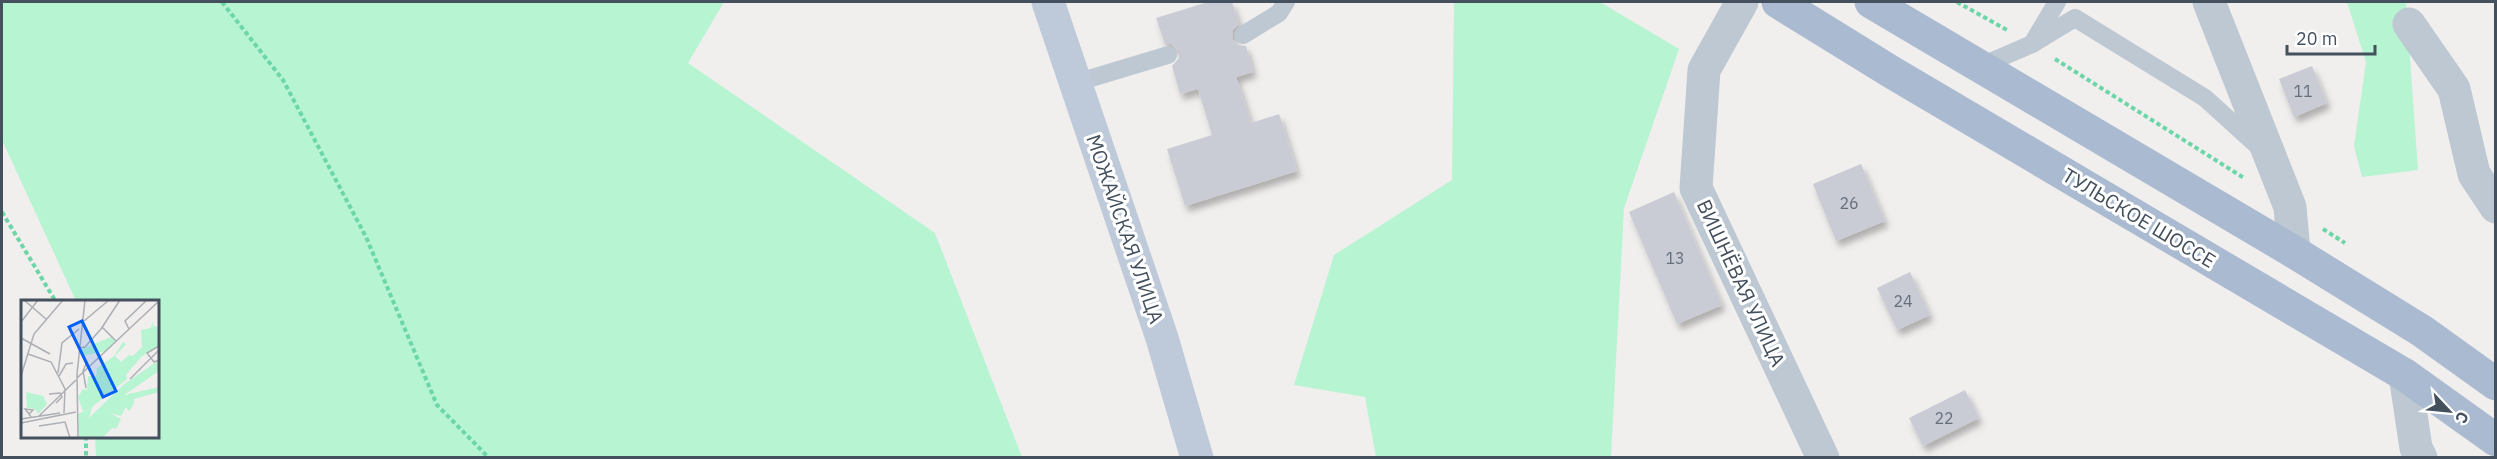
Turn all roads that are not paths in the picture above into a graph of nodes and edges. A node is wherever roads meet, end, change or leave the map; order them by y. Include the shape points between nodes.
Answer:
1 (1048, 2) edge
2 (1286, 2) edge
3 (1742, 2) edge
4 (1778, 2) edge
5 (1871, 2) edge
6 (2057, 2) edge
7 (2209, 2) edge
8 (2409, 24) dead end
9 (1243, 34) dead end
10 (2032, 44) junction
11 (1168, 55) dead end
12 (1981, 66) junction
13 (1075, 83) junction
14 (2270, 156) junction
15 (2496, 207) edge
16 (2294, 252) junction
17 (2405, 375) junction
18 (2496, 384) edge
19 (2496, 440) edge
20 (1197, 458) edge
21 (1823, 458) edge
22 (2421, 458) edge

1 - 13 street, МОЖАЙСКАЯ УЛИЦА
2 - 9 lane via 1279,13
3 - 21 street, ВИШНЁВАЯ УЛИЦА via 1704,70 1696,188
4 - 17 main road, ТУЛЬСКОЕ ШОССЕ
5 - 12 main road
6 - 10 lane
7 - 14 street
8 - 15 street via 2454,89 2474,174
10 - 12 lane
10 - 14 lane via 2075,18 2205,98
11 - 13 lane
12 - 16 main road
13 - 20 street, МОЖАЙСКАЯ УЛИЦА via 1162,338
14 - 16 street via 2290,207
16 - 18 main road via 2422,331
17 - 19 main road, ТУЛЬСКОЕ ШОССЕ
17 - 22 street via 2416,448

